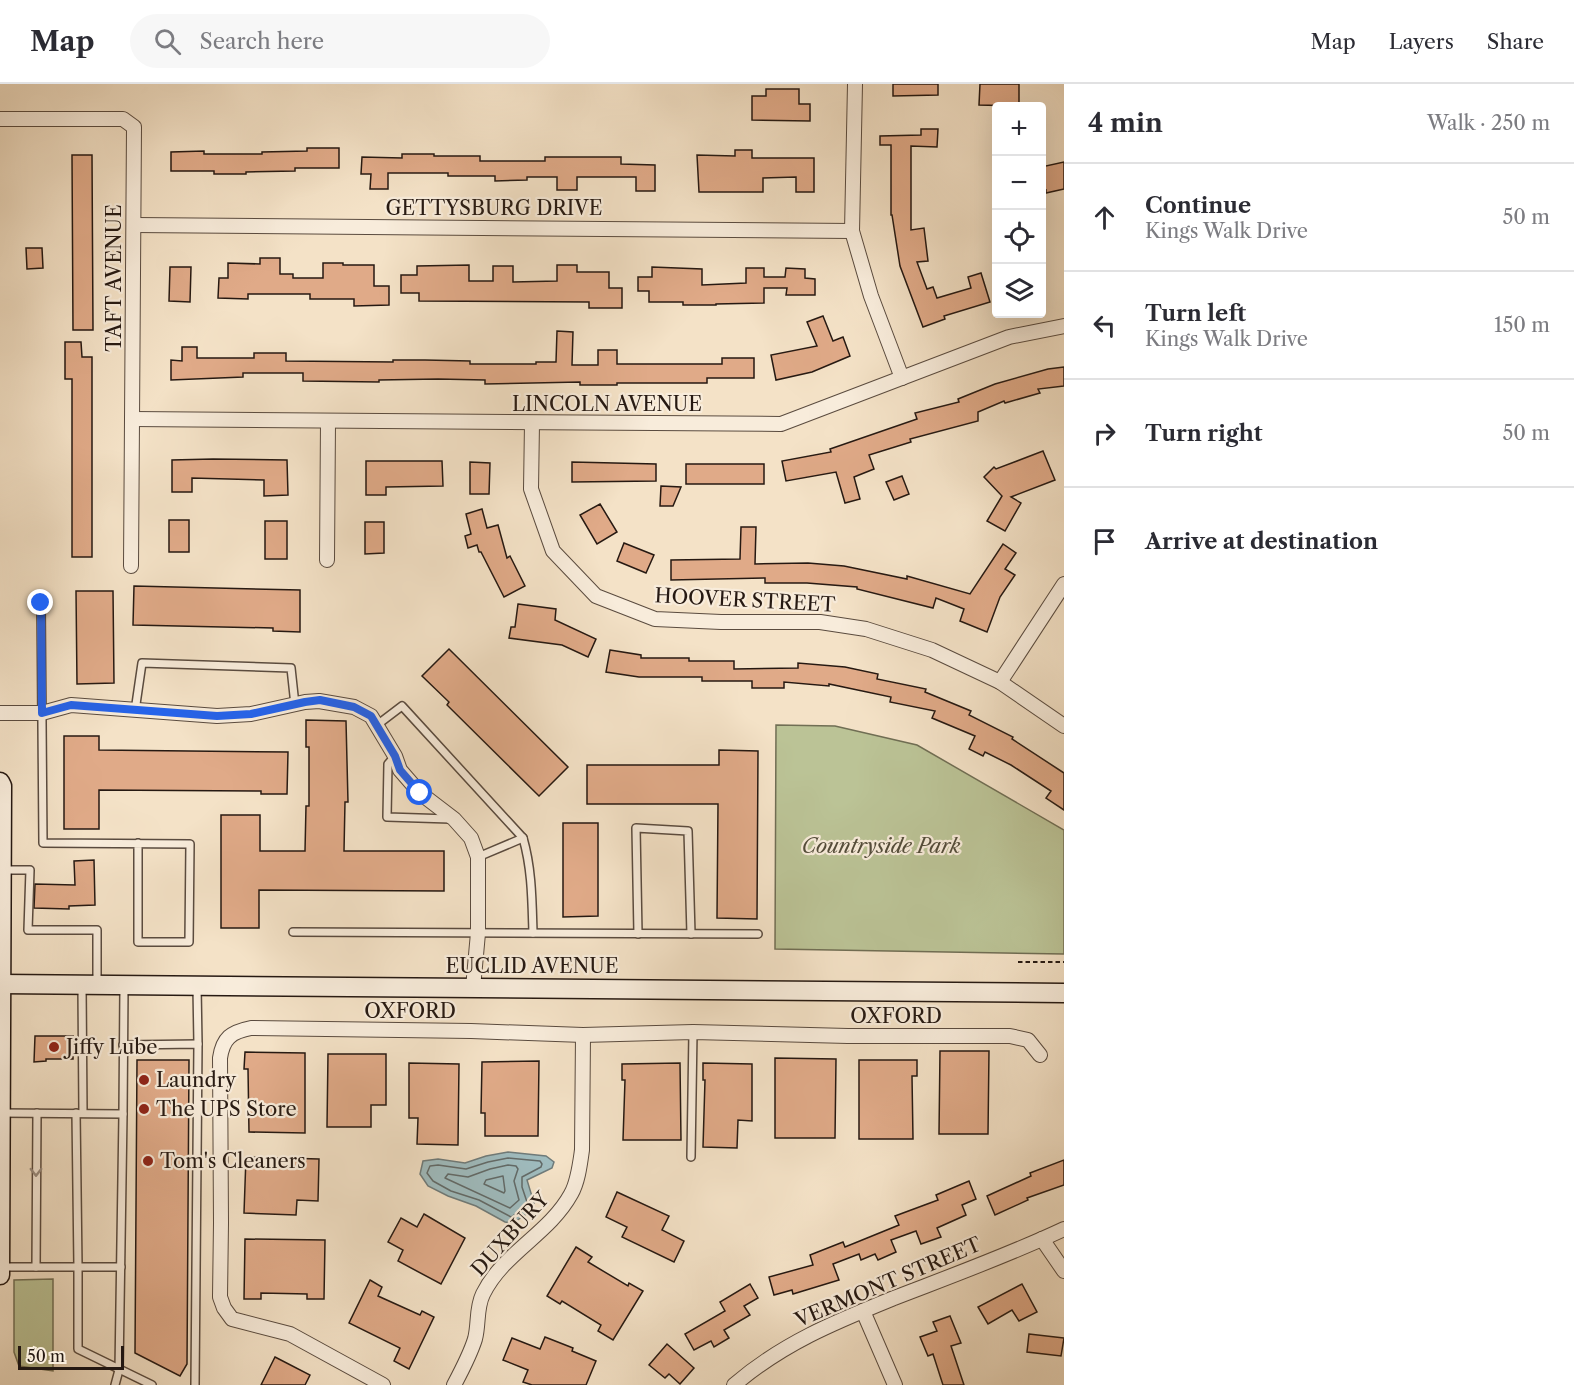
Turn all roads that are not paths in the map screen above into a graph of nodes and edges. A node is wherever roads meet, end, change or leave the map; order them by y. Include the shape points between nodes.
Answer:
1 (855, 84) edge
2 (0, 119) edge
3 (134, 225) junction
4 (852, 231) junction
5 (1064, 327) edge
6 (902, 378) junction
7 (132, 419) junction
8 (328, 422) junction
9 (532, 423) junction
10 (327, 560) dead end
11 (131, 566) dead end
12 (1064, 584) edge
13 (41, 603) dead end
14 (1000, 682) junction
15 (295, 705) junction
16 (135, 711) junction
17 (0, 713) edge
18 (42, 713) junction
19 (377, 725) junction
20 (1064, 726) edge
21 (395, 756) junction
22 (0, 782) edge
23 (454, 819) junction
24 (523, 838) junction
25 (138, 843) junction
26 (478, 857) junction
27 (2, 870) junction
28 (293, 932) dead end
29 (478, 933) junction
30 (533, 933) junction
31 (638, 934) junction
32 (691, 934) junction
33 (758, 934) dead end
34 (1, 984) edge
35 (90, 985) junction
36 (124, 985) junction
37 (197, 986) junction
38 (473, 988) junction
39 (1064, 993) edge
40 (693, 1032) junction
41 (583, 1035) junction
42 (198, 1044) junction
43 (123, 1045) junction
44 (1040, 1055) dead end
45 (1, 1113) edge
46 (37, 1113) junction
47 (80, 1113) junction
48 (123, 1114) junction
49 (691, 1156) dead end
50 (1064, 1229) edge
51 (1042, 1239) junction
52 (0, 1267) edge
53 (36, 1267) junction
54 (78, 1267) junction
55 (121, 1267) junction
56 (1064, 1271) edge
57 (0, 1275) edge
58 (863, 1311) junction
59 (119, 1370) junction
60 (115, 1385) edge
61 (152, 1385) edge
62 (195, 1385) edge
63 (383, 1385) edge
64 (454, 1385) edge
65 (734, 1385) edge
66 (895, 1385) edge

1 - 4 street
2 - 3 street, TAFT AVENUE via 123,119 134,127
3 - 4 street, GETTYSBURG DRIVE
3 - 7 street, TAFT AVENUE
4 - 6 street
5 - 6 street, LINCOLN AVENUE via 1009,336
6 - 9 street, LINCOLN AVENUE via 781,424
7 - 8 street, LINCOLN AVENUE
7 - 11 street, TAFT AVENUE
8 - 9 street, LINCOLN AVENUE
8 - 10 street
9 - 14 street, HOOVER STREET via 531,489 553,551 596,596 655,619 820,622 866,629 932,650
12 - 14 street
13 - 18 lane
14 - 20 street, HOOVER STREET
15 - 16 street via 225,716
15 - 16 lane via 291,668 142,663
15 - 19 street via 320,700 354,707 371,716
16 - 18 street via 71,705
17 - 18 street
18 - 25 lane via 43,843
19 - 21 street
19 - 24 lane via 402,706
21 - 23 street via 400,770 420,793
21 - 23 lane via 388,764 387,817
22 - 27 main road
23 - 26 street via 471,838
24 - 26 lane
24 - 30 lane via 529,856
25 - 25 lane via 190,844 189,942 138,942
26 - 29 street
27 - 34 main road
27 - 35 lane via 30,870 28,930 97,930
28 - 29 lane
29 - 30 lane
29 - 38 street
30 - 31 lane
31 - 32 lane
31 - 32 lane via 636,828 688,831
32 - 33 lane
34 - 35 main road, EUCLID AVENUE
34 - 45 main road
35 - 36 main road, EUCLID AVENUE
35 - 47 lane
36 - 37 main road, EUCLID AVENUE
36 - 43 lane
37 - 38 main road, EUCLID AVENUE
37 - 42 lane
38 - 39 main road, EUCLID AVENUE
40 - 41 street, OXFORD
40 - 44 street, OXFORD via 1010,1036 1028,1040
40 - 49 lane
41 - 63 street, OXFORD via 251,1028 237,1031 222,1045 220,1297 224,1308 232,1318 290,1334
41 - 64 street, DUXBURY via 582,1150 572,1193 548,1226 518,1250 490,1282 482,1296 475,1338
42 - 43 lane
42 - 62 lane
43 - 48 lane
45 - 46 lane
45 - 52 main road
46 - 47 lane
46 -> 53 lane
47 - 48 lane
47 - 54 lane
48 - 55 lane
50 - 51 street, VERMONT STREET
51 - 56 street
51 - 58 street, VERMONT STREET
52 - 53 lane
52 - 57 main road
53 - 54 lane
54 - 55 lane
54 - 59 lane via 78,1349
55 - 59 lane
58 - 65 street, VERMONT STREET via 795,1341
58 - 66 street
59 - 60 lane
59 - 61 lane

